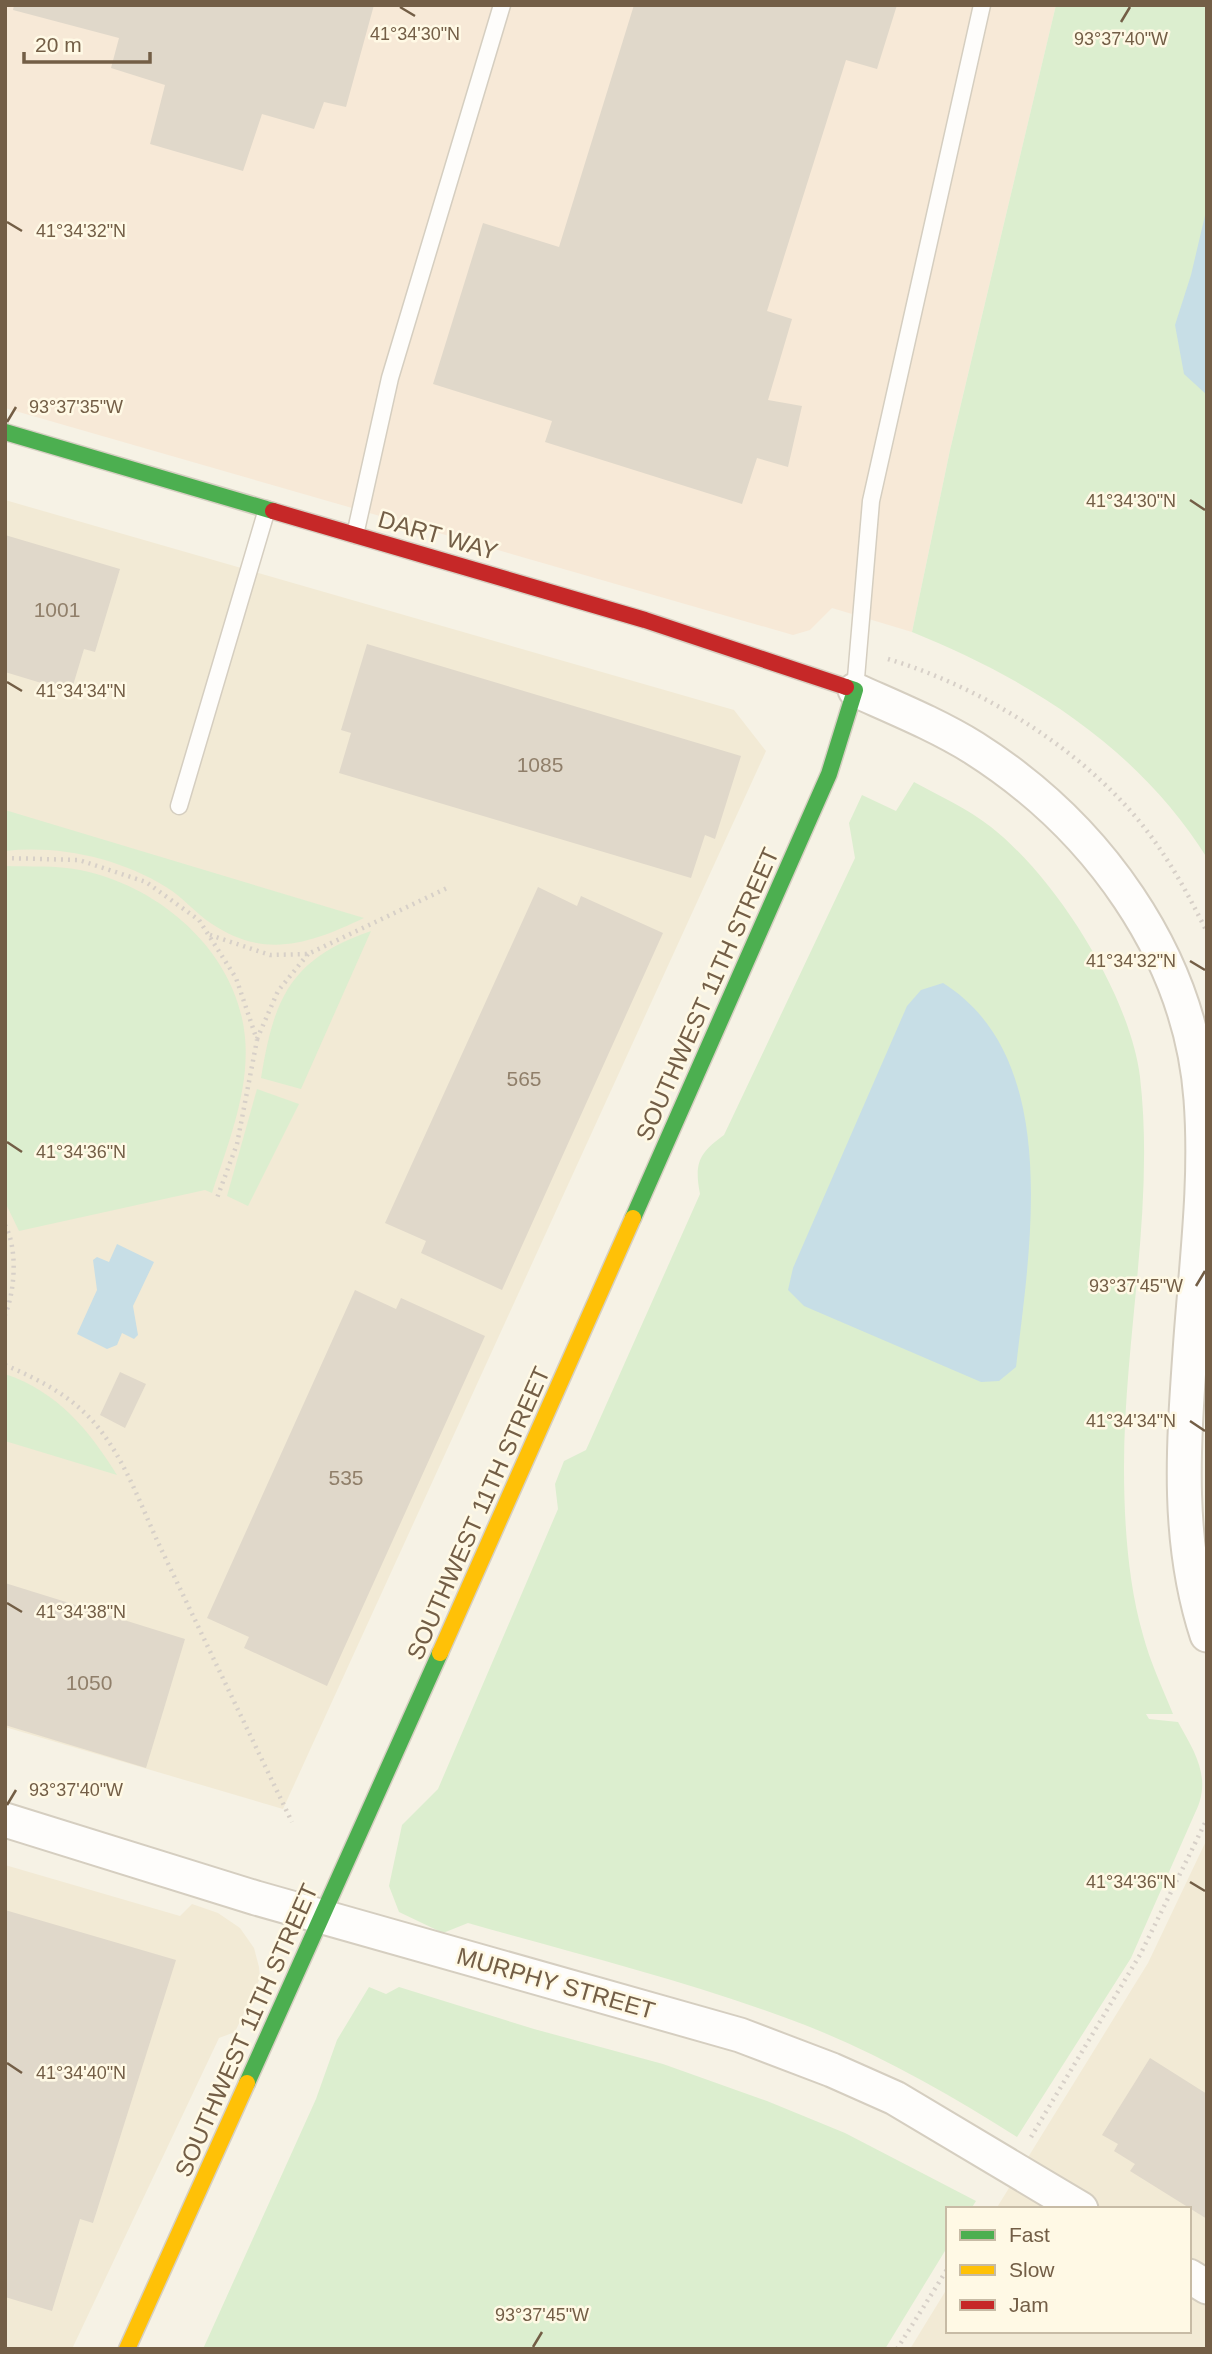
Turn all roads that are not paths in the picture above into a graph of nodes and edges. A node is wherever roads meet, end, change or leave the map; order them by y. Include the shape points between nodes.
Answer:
1 (502, 5) edge
2 (982, 5) edge
3 (5, 432) edge
4 (267, 509) junction
5 (355, 535) junction
6 (855, 690) junction
7 (179, 806) dead end
8 (1207, 1635) edge
9 (5, 1820) edge
10 (323, 1916) junction
11 (1078, 2207) edge
12 (1191, 2277) edge
13 (1207, 2287) edge
14 (127, 2349) edge

1 - 5 lane via 390,378
2 - 6 lane via 871,501
3 - 4 street, DART WAY
4 - 5 street, DART WAY
4 - 7 lane
5 - 6 street, DART WAY via 645,620
6 - 8 street via 974,748 1028,786 1077,830 1124,890 1161,952 1188,1023 1201,1097 1203,1181 1182,1471 1195,1600
6 - 10 street, SOUTHWEST 11TH STREET via 829,774
9 - 10 street, MURPHY STREET
10 - 11 street, MURPHY STREET via 740,2035 832,2070 927,2116
10 - 14 street, SOUTHWEST 11TH STREET
12 - 13 street

